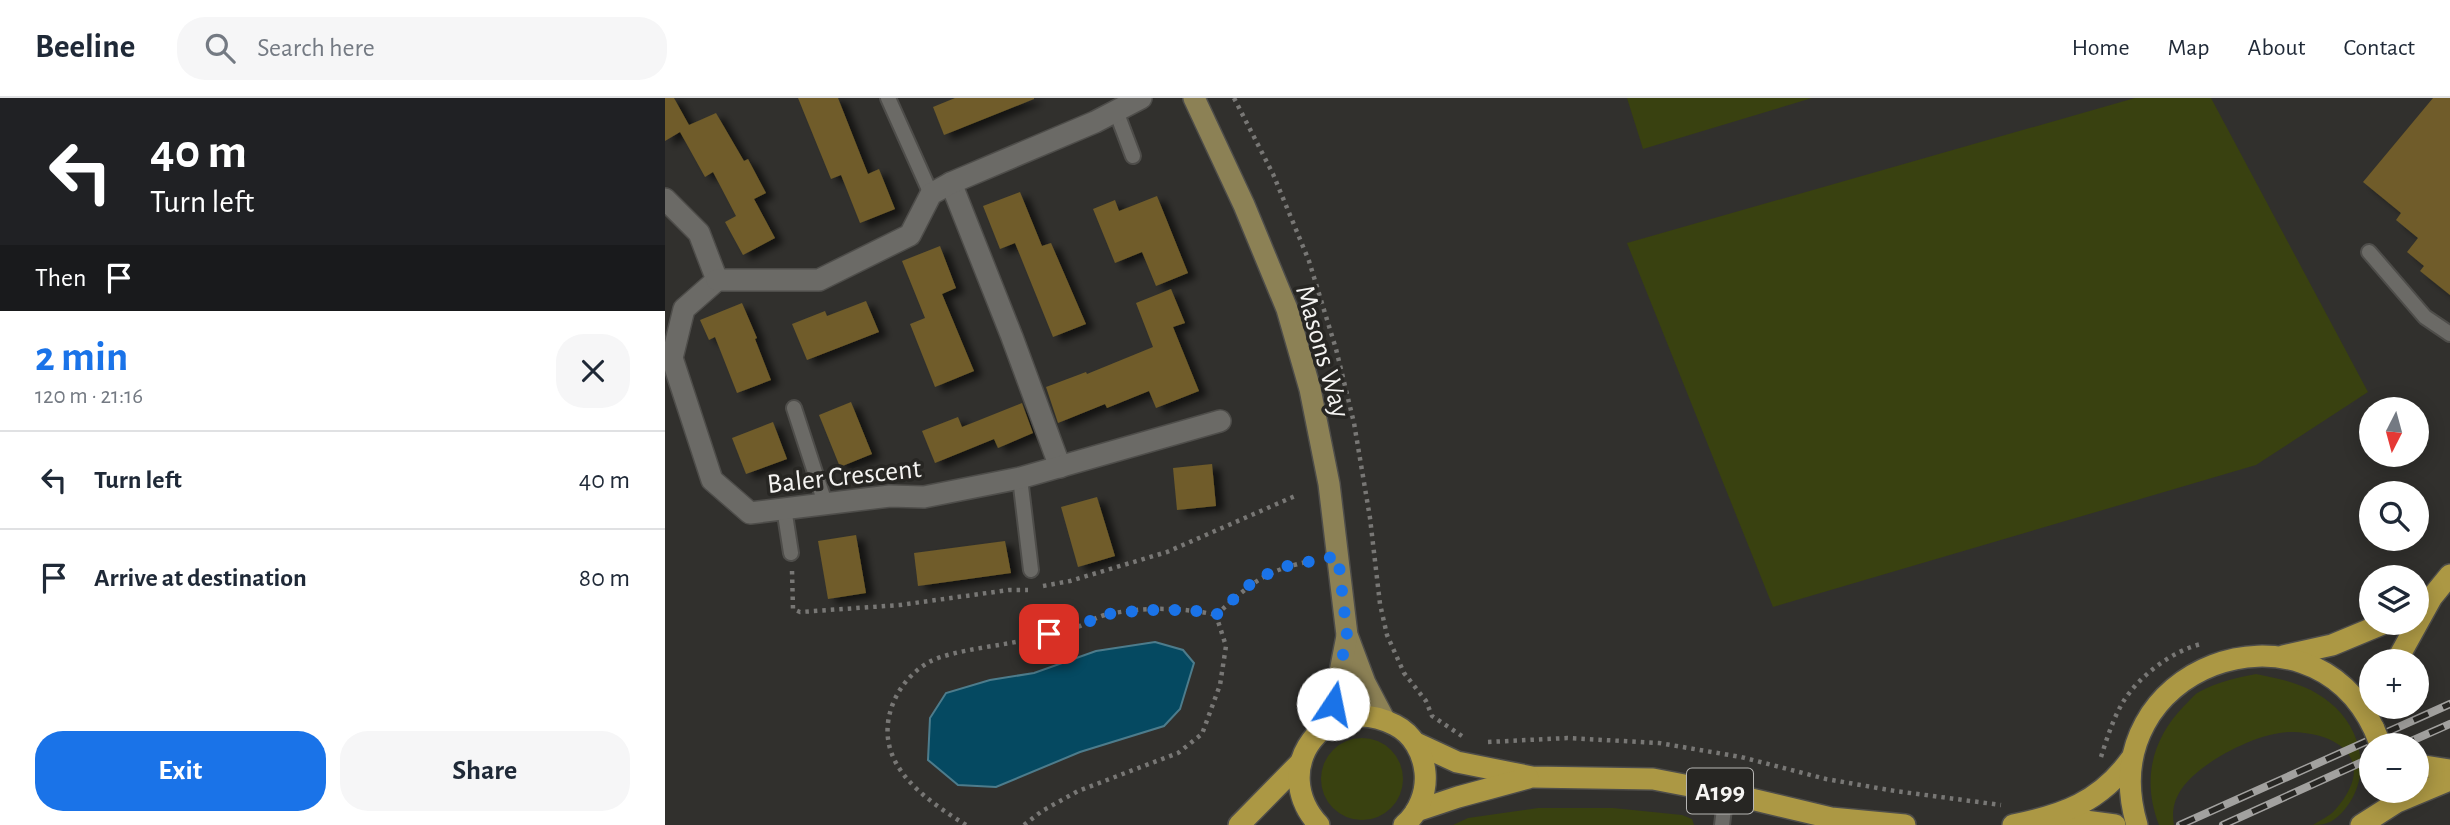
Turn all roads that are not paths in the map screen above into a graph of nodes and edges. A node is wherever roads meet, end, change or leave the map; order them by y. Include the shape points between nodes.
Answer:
1 (888, 98) edge
2 (1141, 98) edge
3 (1194, 98) edge
4 (1116, 111) junction
5 (1133, 156) dead end
6 (951, 183) junction
7 (930, 194) junction
8 (665, 199) edge
9 (2369, 252) dead end
10 (717, 280) junction
11 (2450, 334) edge
12 (794, 408) dead end
13 (1220, 421) dead end
14 (1061, 467) junction
15 (1020, 478) junction
16 (825, 503) junction
17 (784, 508) junction
18 (791, 553) road end
19 (1031, 570) dead end
20 (2450, 575) edge
21 (2429, 597) edge
22 (2359, 634) edge
23 (1347, 635) junction
24 (2274, 657) junction
25 (1384, 719) junction
26 (1330, 724) junction
27 (2375, 726) edge
28 (1416, 743) junction
29 (2131, 759) junction
30 (1300, 763) junction
31 (2429, 767) edge
32 (2450, 770) edge
33 (1532, 777) junction
34 (2450, 780) edge
35 (1726, 793) junction
36 (2374, 803) edge
37 (2010, 815) edge
38 (2053, 817) junction
39 (1410, 818) edge
40 (1239, 825) edge
41 (1319, 825) edge
42 (1722, 825) edge
43 (1905, 825) edge
44 (2115, 825) edge
45 (2137, 825) edge
46 (2361, 825) edge

1 - 7 lane
2 - 4 street
3 - 23 street, Masons Way via 1287,309 1310,389 1329,484
4 - 5 lane
4 - 6 street
6 - 7 street
6 - 14 street
7 - 10 street via 910,235 819,280
8 - 10 street via 699,233
9 - 11 lane via 2425,317
10 - 17 street, Baler Crescent via 684,309 672,358 712,480 750,513
12 - 16 lane
13 - 14 street, Baler Crescent
14 - 15 street, Baler Crescent
15 - 16 street, Baler Crescent via 924,497
15 - 19 lane
16 - 17 street, Baler Crescent
17 - 18 lane
20 - 21 main road
22 - 24 main road via 2332,645
23 - 25 street, Masons Way
23 - 26 street, Masons Way
24 - 27 main road via 2317,670 2340,684
24 - 29 main road via 2227,660 2202,668 2178,684 2143,725
25 - 26 main road via 1352,716
25 - 28 main road, A199
26 - 30 main road via 1313,738
28 - 33 main road, A199 via 1457,762
28 - 39 main road, A199 via 1425,783
29 - 38 main road via 2102,790
29 - 45 main road
30 - 40 main road
30 - 41 main road via 1300,792 1308,813
31 - 32 main road
33 - 35 main road, A199 via 1653,779
33 - 39 main road, A199 via 1458,797
34 - 46 main road via 2396,802
35 - 42 lane
35 - 43 main road, A199 via 1831,818
36 - 46 main road
37 - 38 main road
38 - 44 main road

